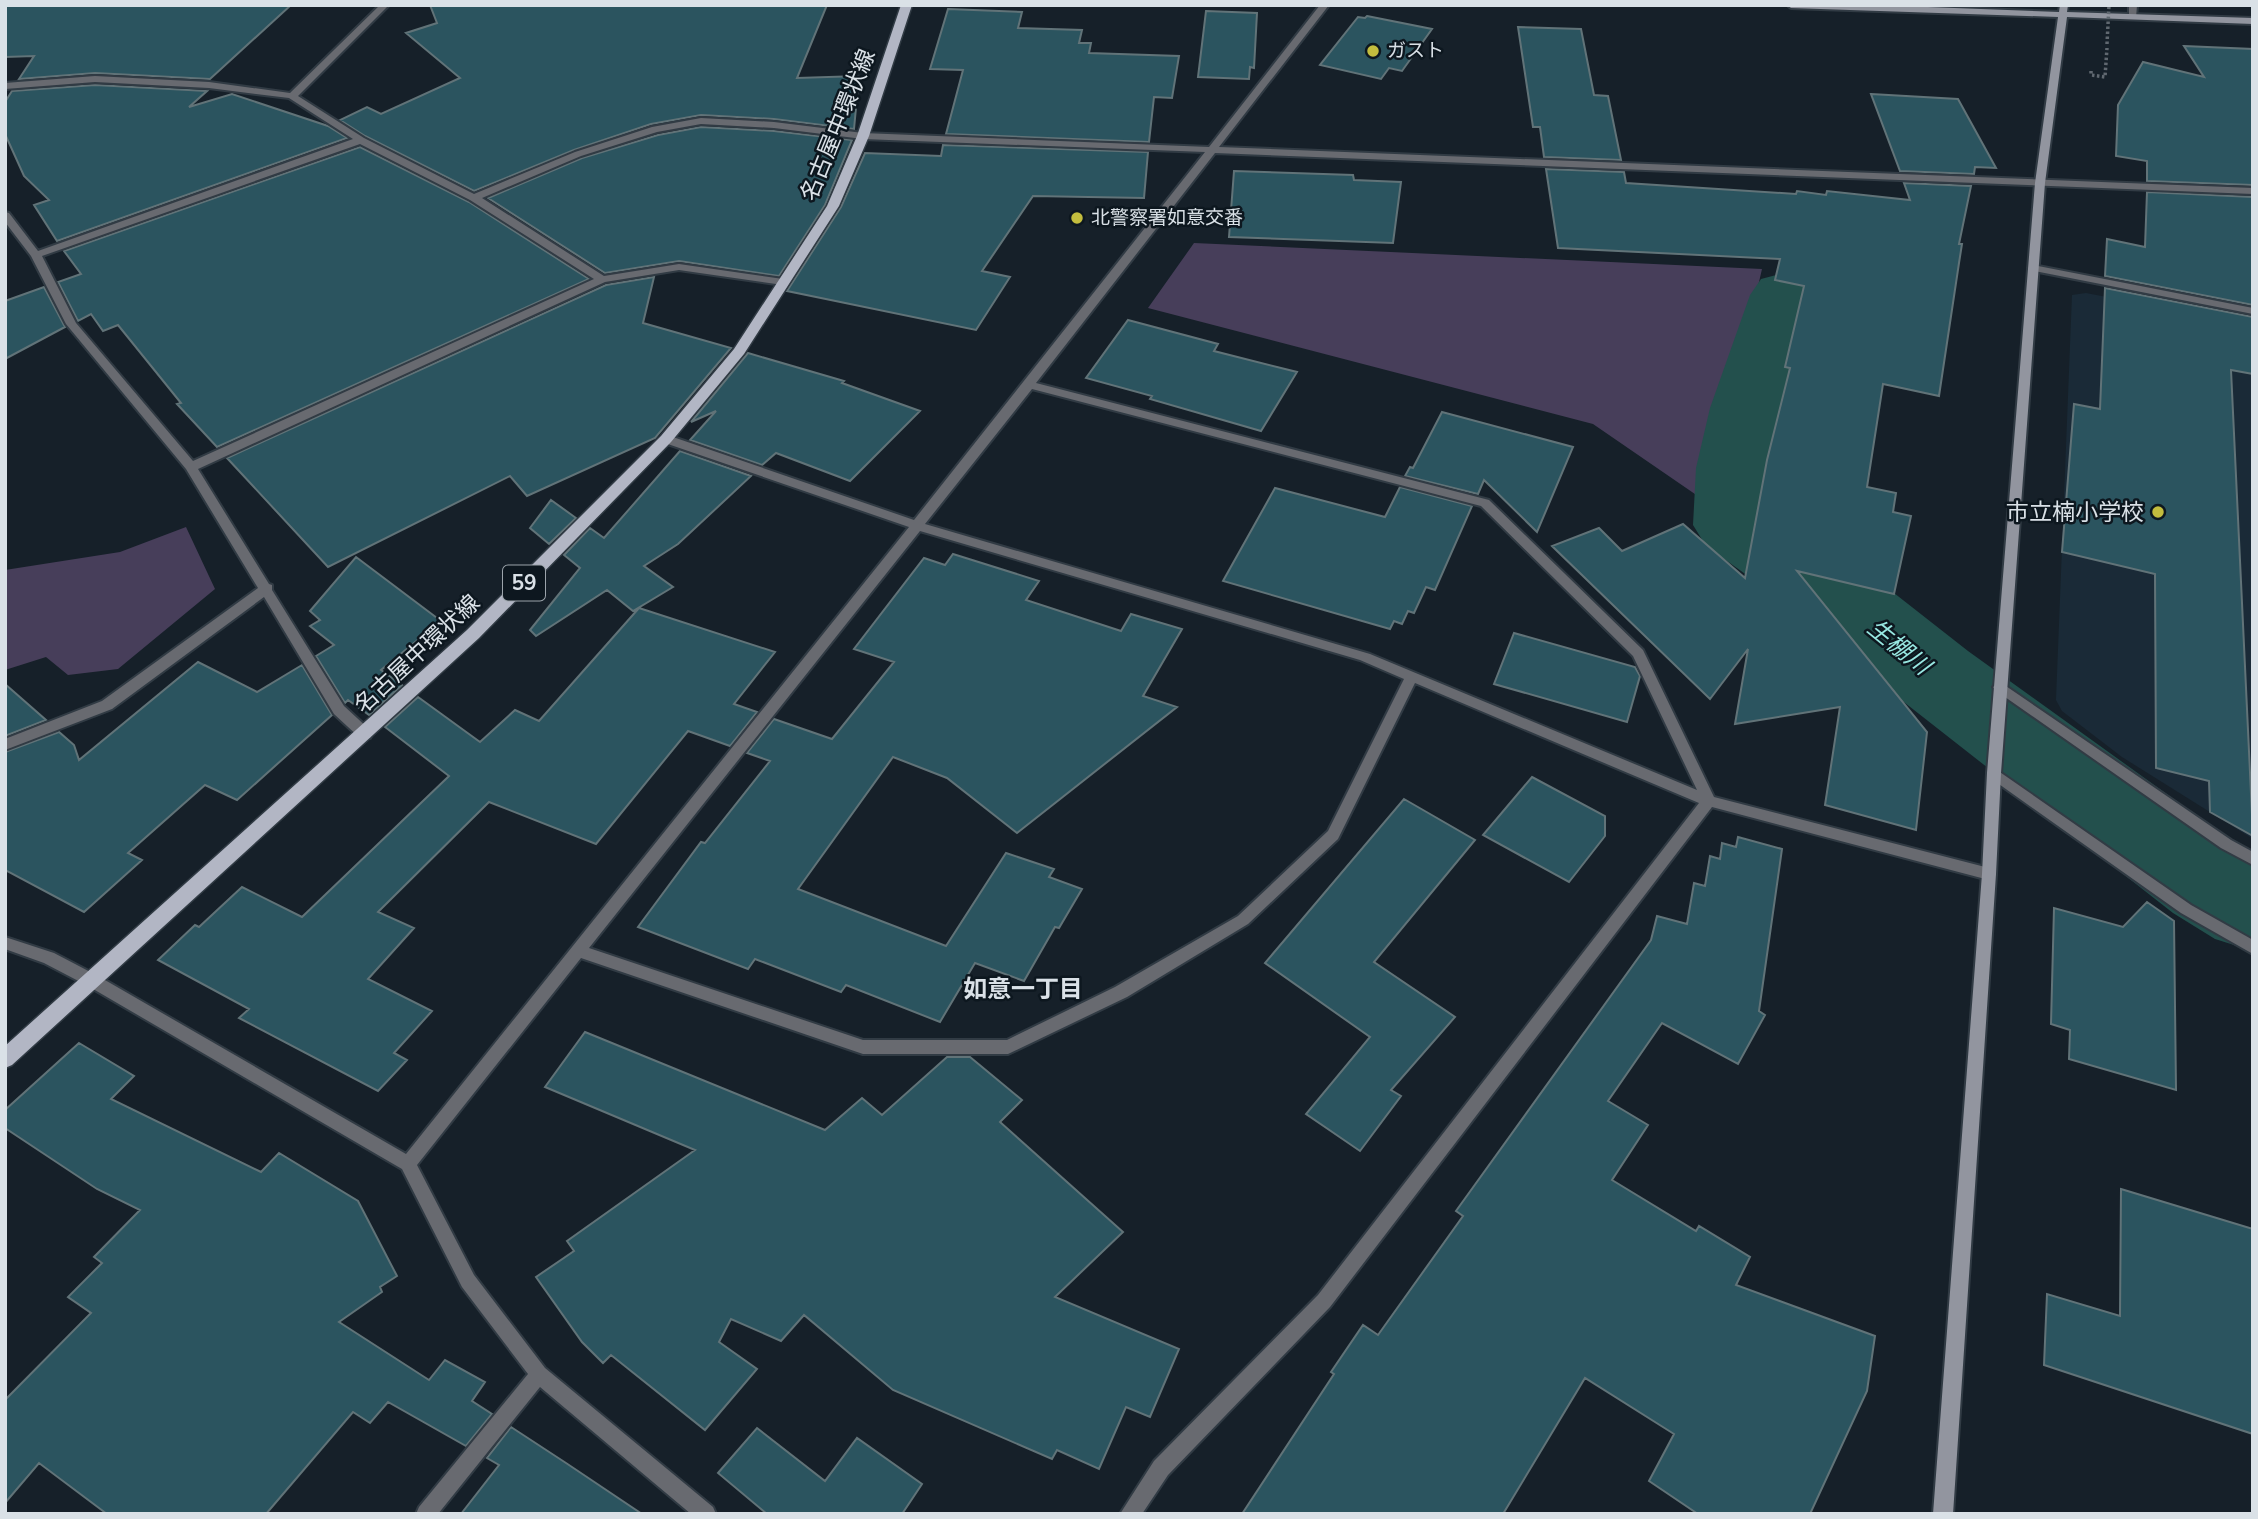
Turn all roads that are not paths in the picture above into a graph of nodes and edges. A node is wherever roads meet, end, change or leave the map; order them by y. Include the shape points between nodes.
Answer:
1 (384, 5) edge
2 (907, 5) edge
3 (1325, 5) edge
4 (1791, 5) edge
5 (2133, 5) edge
6 (2064, 10) edge
7 (2128, 16) junction
8 (2253, 21) edge
9 (5, 86) edge
10 (292, 96) junction
11 (863, 135) junction
12 (361, 139) junction
13 (1213, 149) junction
14 (2040, 183) junction
15 (2253, 191) edge
16 (474, 198) junction
17 (5, 216) edge
18 (36, 255) junction
19 (2033, 268) junction
20 (602, 279) junction
21 (783, 282) junction
22 (2253, 311) edge
23 (1029, 385) junction
24 (666, 439) junction
25 (191, 467) junction
26 (915, 525) junction
27 (267, 588) junction
28 (1412, 676) junction
29 (2000, 687) junction
30 (365, 734) junction
31 (5, 745) edge
32 (1994, 772) junction
33 (1709, 801) junction
34 (2253, 859) edge
35 (1989, 874) junction
36 (5, 943) edge
37 (2253, 948) edge
38 (580, 951) junction
39 (93, 981) junction
40 (5, 1059) edge
41 (408, 1164) junction
42 (539, 1374) junction
43 (426, 1514) edge
44 (706, 1514) edge
45 (1130, 1514) edge
46 (1942, 1514) edge

1 - 10 street
2 - 11 main road, 名古屋中環状線 / 59
3 - 13 street
4 - 6 street
5 - 7 street
6 - 7 street via 2084,16
6 - 14 street
7 - 8 street
9 - 10 street via 95,79 209,85
10 - 12 street
11 - 13 street
11 - 16 street via 701,121 578,154
11 - 21 main road, 名古屋中環状線 / 59 via 833,206
12 - 16 street
12 - 18 street
13 - 14 street
13 - 23 street
14 - 15 street
14 - 19 street
16 - 20 street
17 - 18 street
18 - 25 street via 71,324
19 - 22 street
19 - 29 street
20 - 21 street via 679,267
20 - 25 street
21 - 24 main road, 名古屋中環状線 / 59 via 739,351
23 - 26 street
23 - 33 street via 1485,503 1638,653
24 - 26 street
24 - 30 main road, 名古屋中環状線 / 59 via 473,634
25 - 27 street
26 - 28 street via 1365,657
26 - 38 street
27 - 30 street via 339,710
27 - 31 street via 107,705
28 - 33 street
28 - 38 street via 1333,835 1242,920 1121,992 1008,1047 863,1047
29 - 32 street
29 - 34 street
30 - 39 main road, 名古屋中環状線 / 59
32 - 35 street
32 - 37 street via 2186,909
33 - 35 street
33 - 45 street via 1324,1301 1161,1468
35 - 46 street
36 - 39 street via 49,958
38 - 41 street
39 - 40 main road, 名古屋中環状線 / 59
39 - 41 street
41 - 42 street via 468,1281
42 - 43 street
42 - 44 street

